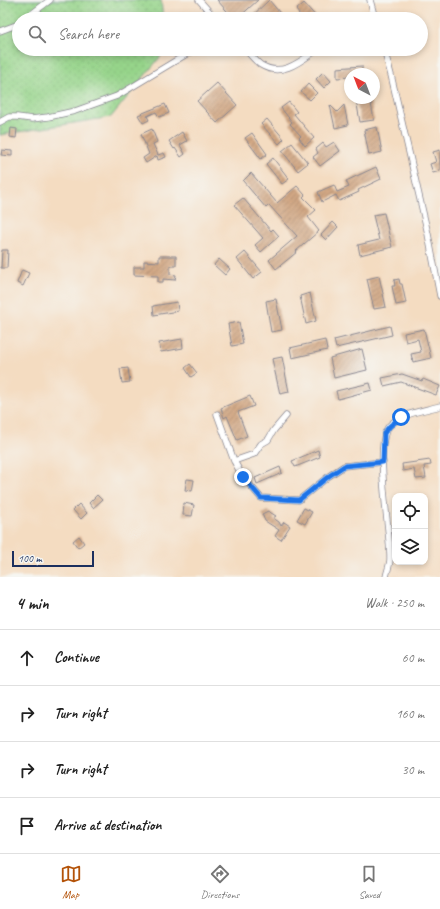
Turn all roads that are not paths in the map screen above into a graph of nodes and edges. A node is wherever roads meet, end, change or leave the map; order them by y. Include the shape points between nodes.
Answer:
1 (50, 0) edge
2 (199, 0) edge
3 (370, 0) edge
4 (34, 12) edge
5 (210, 12) edge
6 (373, 12) edge
7 (12, 27) edge
8 (0, 31) edge
9 (183, 56) edge
10 (252, 56) edge
11 (308, 56) edge
12 (386, 56) edge
13 (0, 122) edge
14 (440, 296) edge
15 (440, 407) edge
16 (217, 414) dead end
17 (286, 416) dead end
18 (234, 461) junction
19 (383, 462) junction
20 (386, 577) edge

1 - 4 street
2 - 5 street
3 - 6 street
7 - 8 street
9 - 13 street via 117,96 75,111 48,117 9,117
10 - 11 street via 260,64 274,70 283,70
12 - 14 street
15 - 19 street via 401,417 390,426 384,433
16 - 18 street
17 - 18 street via 254,454
18 - 19 street via 243,477 261,498 299,500 344,466
19 - 20 street via 390,560

